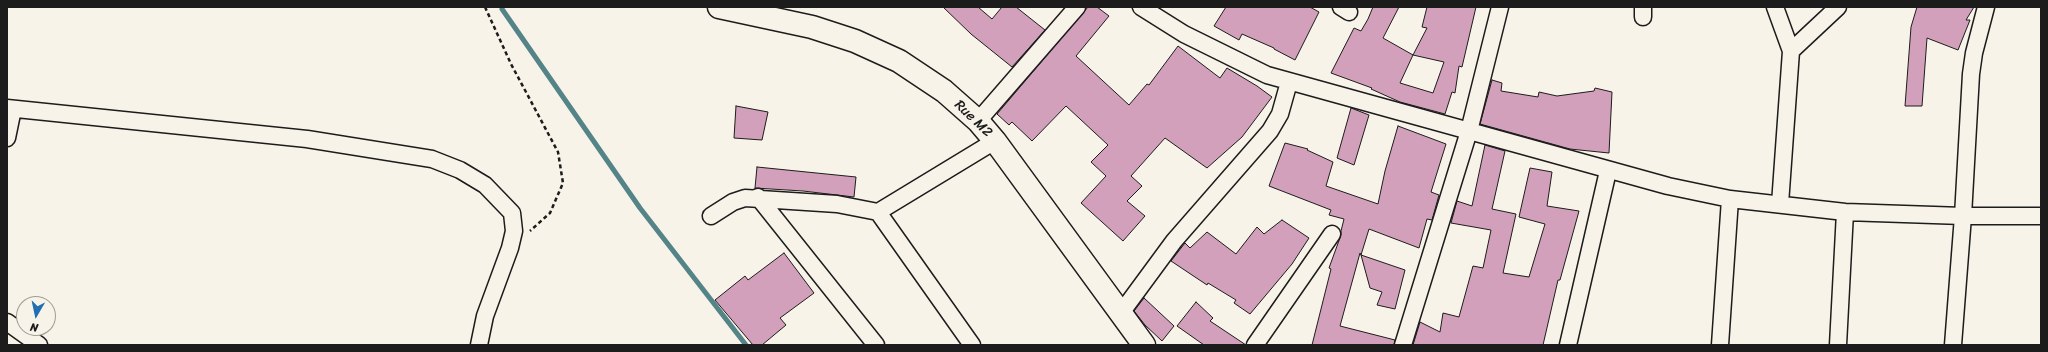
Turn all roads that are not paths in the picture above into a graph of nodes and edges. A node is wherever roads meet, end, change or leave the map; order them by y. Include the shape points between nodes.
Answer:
1 (719, 7) edge
2 (1077, 7) edge
3 (1141, 7) edge
4 (1500, 7) edge
5 (1775, 7) edge
6 (1838, 7) edge
7 (1986, 7) edge
8 (1791, 51) junction
9 (1289, 82) junction
10 (10, 108) edge
11 (978, 120) junction
12 (1469, 131) junction
13 (7, 138) edge
14 (995, 141) junction
15 (1608, 171) junction
16 (758, 197) junction
17 (1730, 199) junction
18 (1780, 204) junction
19 (878, 212) junction
20 (1844, 212) junction
21 (711, 216) dead end
22 (1964, 216) junction
23 (2041, 216) edge
24 (1332, 234) dead end
25 (1121, 313) junction
26 (7, 322) edge
27 (39, 345) edge
28 (479, 345) edge
29 (876, 345) edge
30 (972, 345) edge
31 (1144, 345) edge
32 (1255, 345) edge
33 (1403, 345) edge
34 (1568, 345) edge
35 (1720, 345) edge
36 (1838, 345) edge
37 (1953, 345) edge

1 - 11 street, Rue M2 via 812,27 855,41 899,61 923,76
2 - 11 street
3 - 9 street via 1184,34 1267,75
4 - 12 street
5 - 8 street
6 - 8 street
7 - 22 street via 1971,74
8 - 18 street
9 - 12 street
9 - 25 street via 1280,114 1270,131 1174,241
10 - 13 street
10 - 28 street via 308,139 432,159 460,170 485,185 512,213 514,231 485,316
11 - 14 street, Rue M2
12 - 15 street
12 - 33 street
14 - 19 street
14 - 25 street, Rue M2
15 - 17 street
15 - 34 street
16 - 19 street via 837,204
16 - 21 street via 733,202
16 - 29 street
17 - 18 street
17 - 35 street
18 - 20 street
19 - 30 street
20 - 22 street
20 - 36 street
22 - 23 street
22 - 37 street
24 - 32 street
25 - 31 street, Rue M2
26 - 27 street

